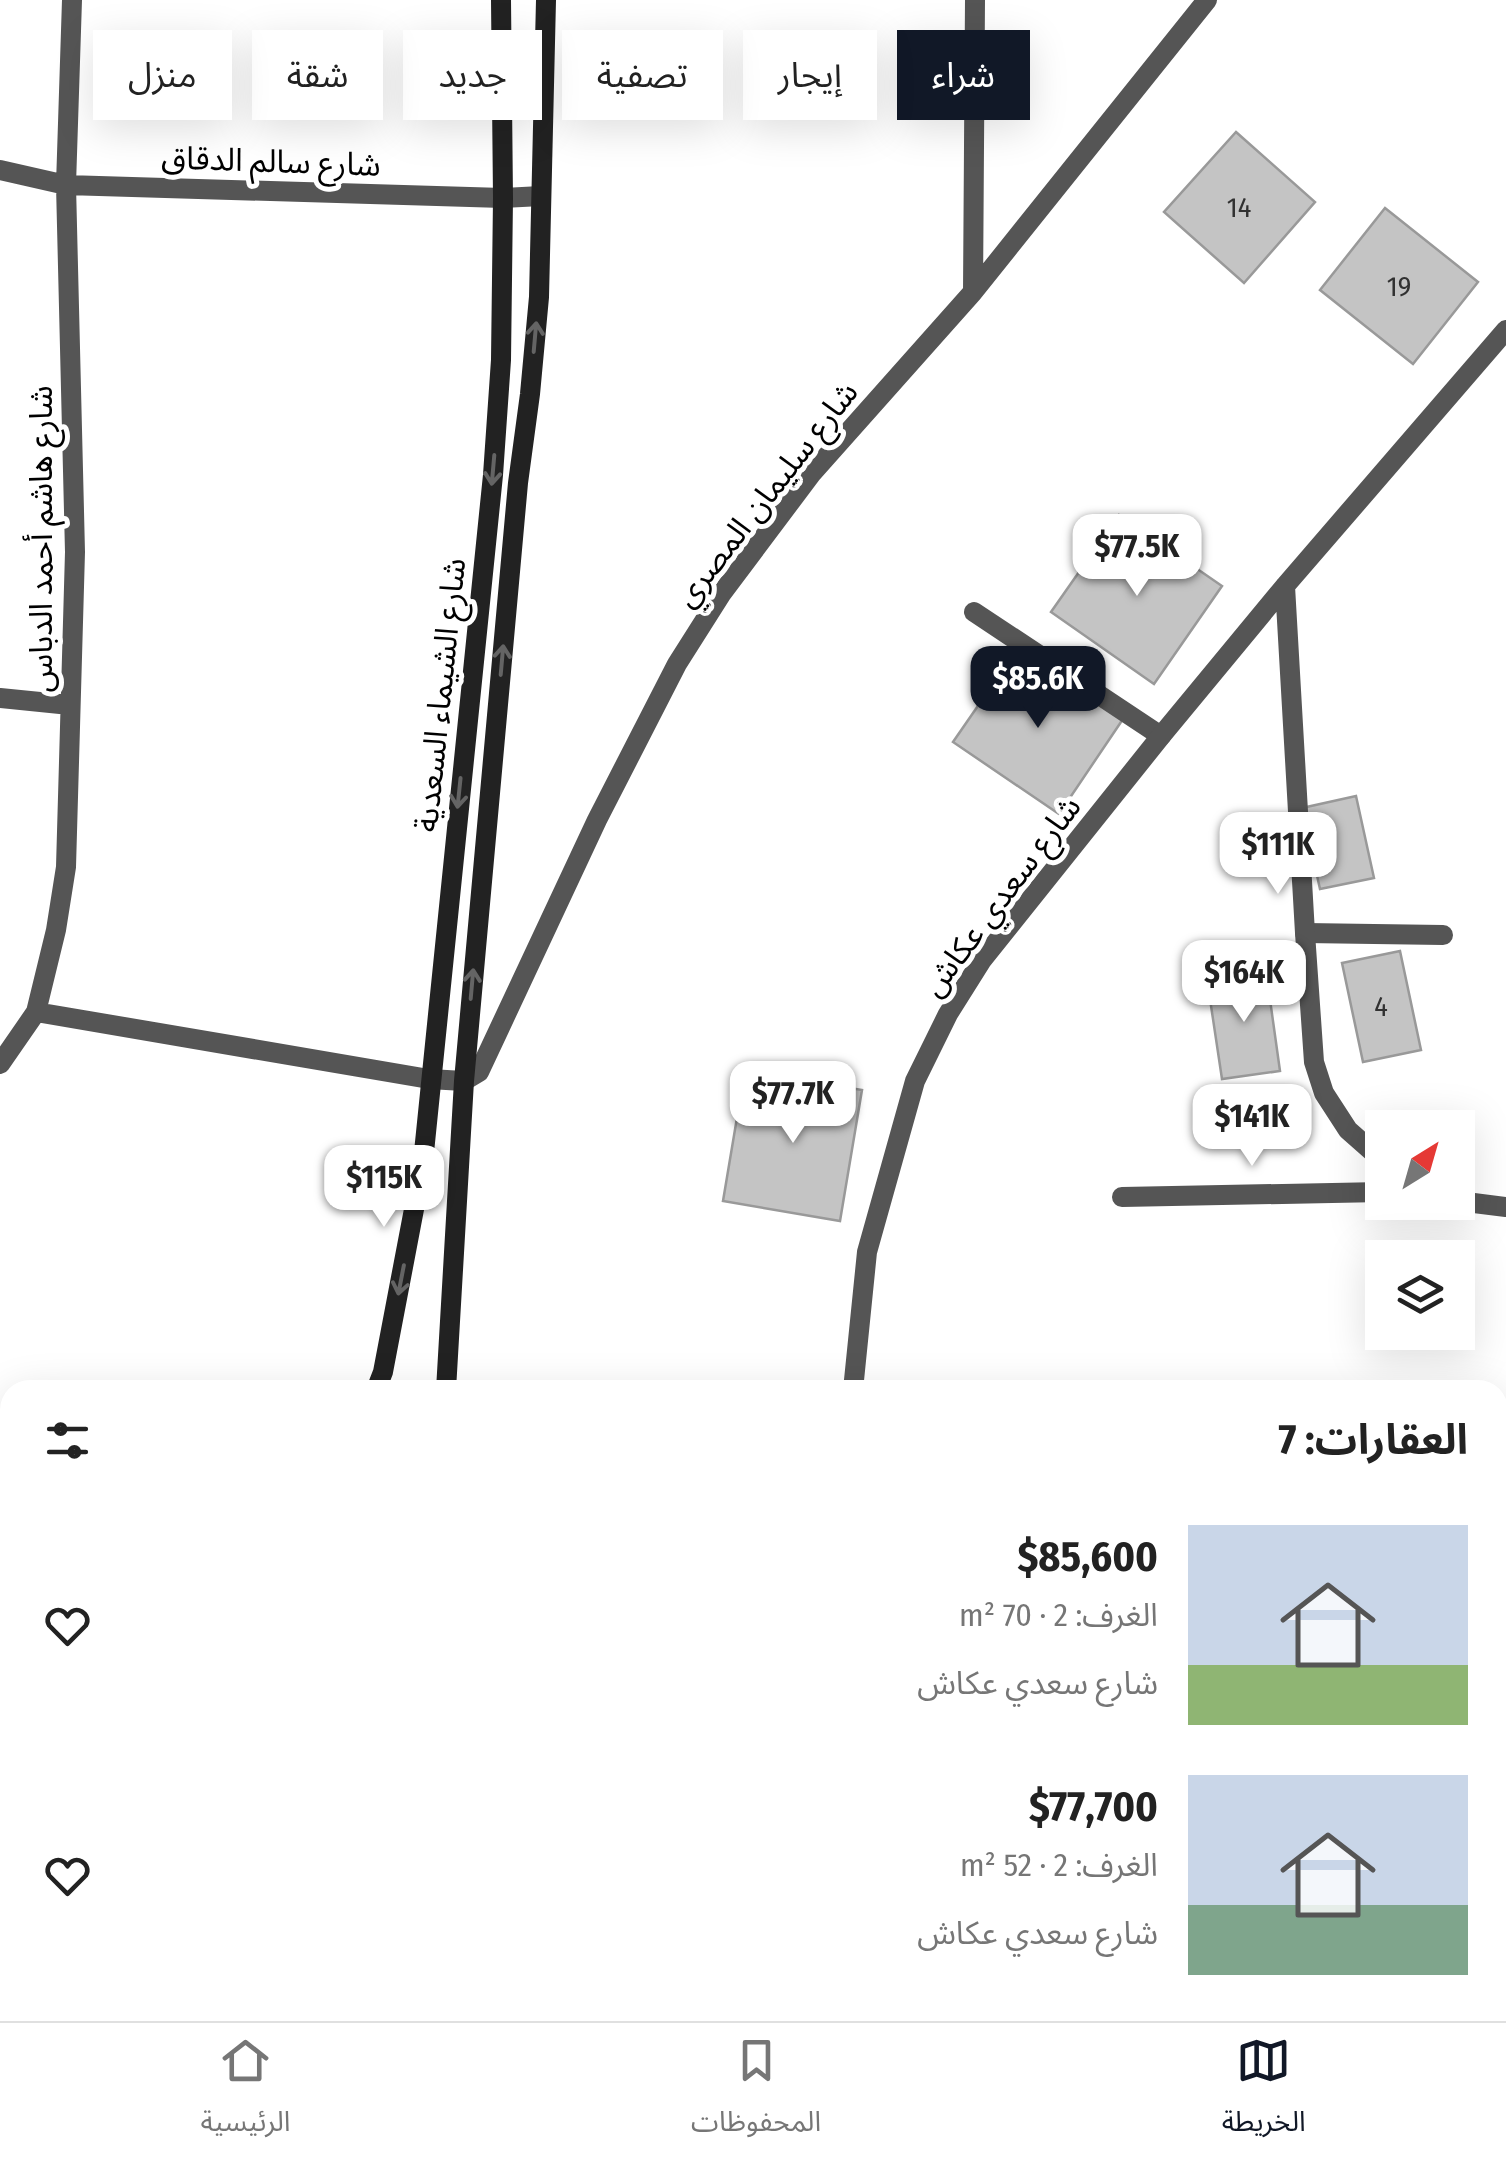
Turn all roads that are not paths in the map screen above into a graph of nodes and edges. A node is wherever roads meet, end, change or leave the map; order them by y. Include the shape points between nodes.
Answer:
1 (72, 0) edge
2 (501, 0) edge
3 (546, 0) edge
4 (975, 0) edge
5 (1207, 0) edge
6 (0, 170) edge
7 (66, 186) junction
8 (541, 196) junction
9 (504, 198) junction
10 (973, 292) junction
11 (1506, 330) edge
12 (1285, 586) junction
13 (974, 612) dead end
14 (0, 698) edge
15 (70, 705) junction
16 (1161, 736) junction
17 (1305, 933) junction
18 (1442, 935) dead end
19 (36, 1012) junction
20 (0, 1064) edge
21 (429, 1080) junction
22 (464, 1081) junction
23 (1365, 1145) edge
24 (1365, 1192) edge
25 (1122, 1196) dead end
26 (1475, 1203) edge
27 (1506, 1207) edge
28 (380, 1380) edge
29 (447, 1380) edge
30 (853, 1380) edge

1 - 7 street, شارع هاشم أحمد الدباس
2 - 9 street, شارع الشيماء السعدية
3 - 8 street, شارع الشيماء السعدية
4 - 10 street
5 - 10 street, شارع سليمان المصري
6 - 7 street, شارع سالم الدقاق
7 - 9 street, شارع سالم الدقاق
7 - 15 street, شارع هاشم أحمد الدباس via 76,552
8 - 9 street, شارع سالم الدقاق
22 -> 8 street, شارع الشيماء السعدية via 530,394
9 -> 21 street, شارع الشيماء السعدية via 493,475
10 - 22 street, شارع سليمان المصري via 812,473 722,593 596,820 484,1064
11 - 12 street, شارع سعدي عكاش
12 - 16 street, شارع سعدي عكاش
12 - 17 street
13 - 16 street
14 - 15 street
15 - 19 street, شارع هاشم أحمد الدباس via 66,867
16 - 30 street, شارع سعدي عكاش via 982,960 915,1081 867,1252
17 - 18 street
17 - 23 street via 1314,1062 1324,1093
19 - 20 street, شارع هاشم أحمد الدباس
19 - 21 street
21 - 22 street
21 -> 28 street, شارع الشيماء السعدية via 422,1162
22 - 29 street, شارع الشيماء السعدية
24 - 25 street
26 - 27 street

